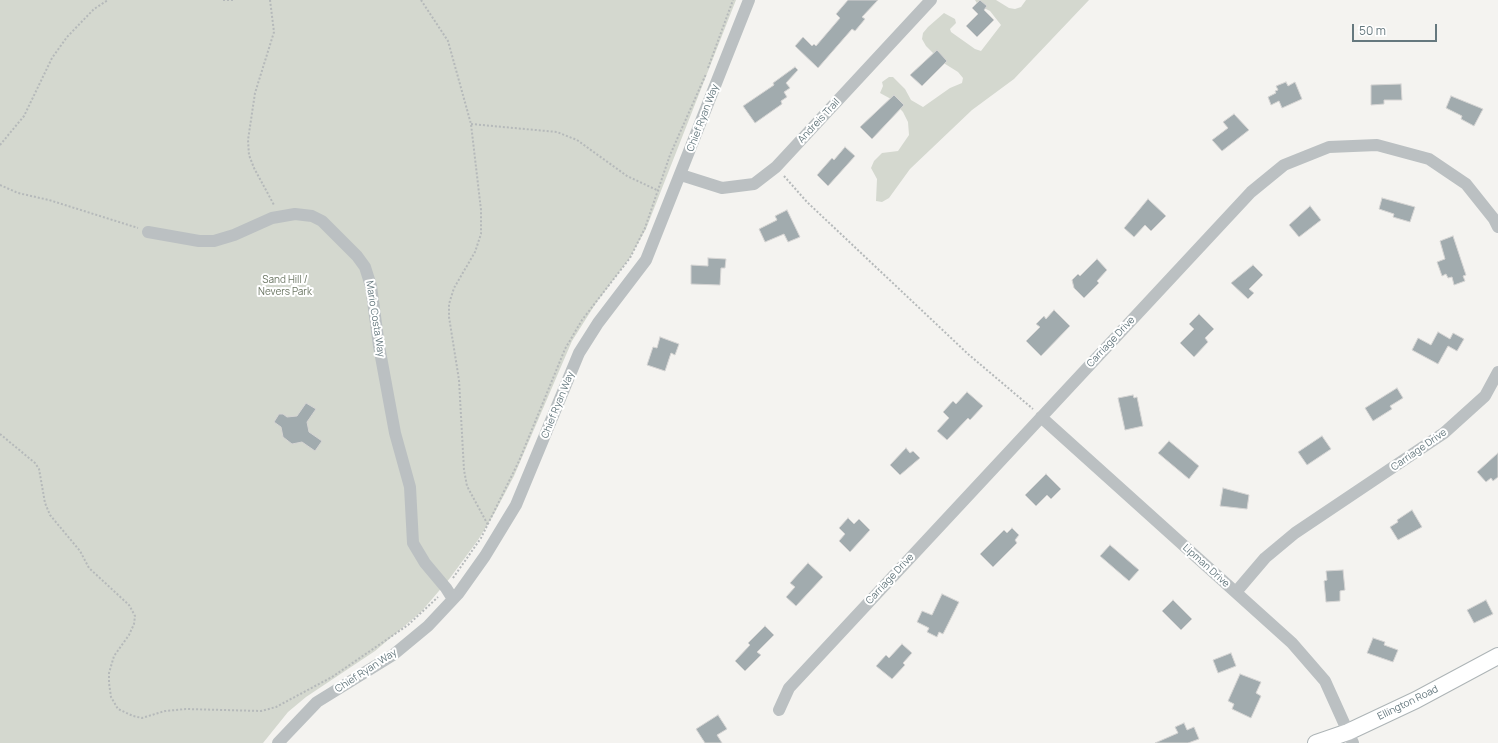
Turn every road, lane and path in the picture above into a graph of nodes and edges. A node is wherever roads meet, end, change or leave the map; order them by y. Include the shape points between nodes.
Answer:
1 (108, 0) edge
2 (223, 0) edge
3 (234, 0) edge
4 (270, 0) edge
5 (421, 0) edge
6 (733, 0) edge
7 (749, 0) edge
8 (931, 0) edge
9 (471, 124) junction
10 (0, 145) edge
11 (776, 167) junction
12 (681, 175) junction
13 (0, 185) edge
14 (658, 190) junction
15 (672, 197) junction
16 (282, 216) junction
17 (1498, 227) edge
18 (148, 232) joint
19 (1498, 372) edge
20 (1041, 417) junction
21 (0, 434) edge
22 (488, 525) junction
23 (446, 588) junction
24 (1236, 592) junction
25 (453, 599) junction
26 (1498, 656) edge
27 (779, 710) dead end
28 (1350, 737) edge
29 (278, 743) edge
30 (1316, 743) edge

1 - 10 path via 94,9 67,37 52,58 24,116
2 - 3 path
4 - 16 path via 274,32 255,94 248,155 268,197
5 - 9 path via 448,41
6 - 14 path via 708,70 670,155
7 - 12 street, Chief Ryan Way
8 - 11 street, Andreis Trail
9 - 14 path via 557,132 577,140 627,176
9 - 22 path via 481,210 481,234 475,252 454,288 449,304 449,317 459,380 467,486
11 - 12 street, Andreis Trail via 754,184 725,188
11 - 20 path via 807,202 968,354
12 - 15 street, Chief Ryan Way
13 - 18 path via 18,193 49,200
14 - 15 path
14 - 22 path via 645,228 630,258 582,320 565,349 519,461
15 - 25 street, Chief Ryan Way via 646,260 598,323 579,354 516,505 486,556
16 - 18 street, Mario Costa Way via 214,241
16 - 23 street, Mario Costa Way via 312,216 322,221 357,256 365,268 371,286 395,434 410,488 413,543 424,563
17 - 20 street, Carriage Drive via 1466,184 1429,159 1377,145 1329,147 1284,165 1251,192
19 - 24 street, Carriage Drive via 1485,396 1444,433 1295,533 1265,558
20 - 24 street, Lipman Drive
20 - 27 street, Carriage Drive via 790,688
21 - 23 path via 35,463 39,469 45,503 50,515 80,551 89,568 129,605 135,616 130,635 114,656 109,683 111,697 118,709 133,716 142,718 165,711 186,709 261,711 276,707 332,677 408,625
22 - 23 path
23 - 25 street, Mario Costa Way
24 - 28 street, Lipman Drive via 1292,643 1326,681
25 - 29 street, Chief Ryan Way via 428,626 393,655 317,702
26 - 28 main road, Ellington Road
28 - 30 main road, Ellington Road

